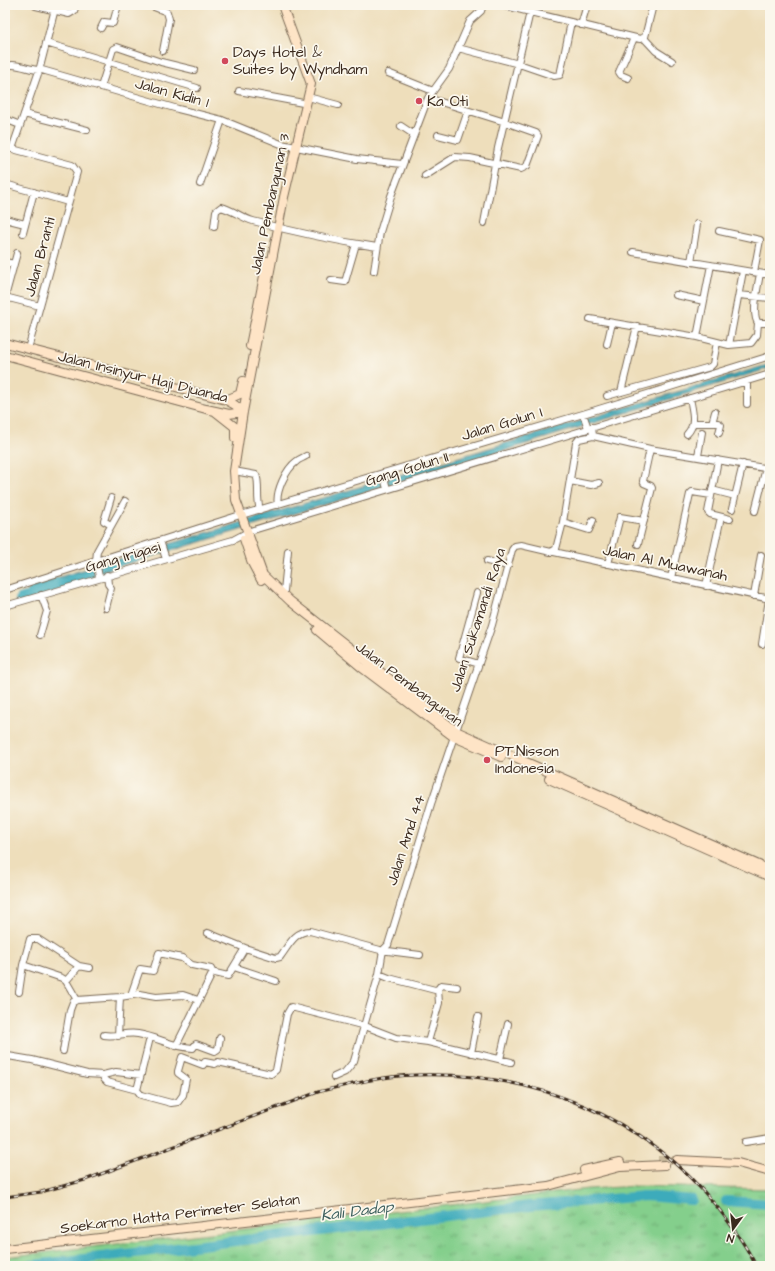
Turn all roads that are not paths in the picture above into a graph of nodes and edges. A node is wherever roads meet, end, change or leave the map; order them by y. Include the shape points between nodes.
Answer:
1 (76, 5) edge
2 (118, 5) edge
3 (149, 5) edge
4 (276, 5) edge
5 (282, 5) edge
6 (483, 5) edge
7 (501, 5) edge
8 (587, 5) edge
9 (653, 5) edge
10 (36, 6) edge
11 (56, 8) edge
12 (530, 12) junction
13 (571, 22) junction
14 (581, 25) junction
15 (101, 28) dead end
16 (634, 38) junction
17 (644, 38) junction
18 (46, 44) junction
19 (458, 48) junction
20 (163, 51) dead end
21 (110, 61) junction
22 (672, 61) dead end
23 (518, 64) junction
24 (5, 67) edge
25 (194, 70) dead end
26 (38, 71) junction
27 (388, 73) dead end
28 (628, 78) dead end
29 (101, 87) junction
30 (197, 88) dead end
31 (239, 91) dead end
32 (433, 91) junction
33 (428, 98) junction
34 (306, 100) junction
35 (338, 105) dead end
36 (468, 111) junction
37 (24, 114) junction
38 (5, 119) edge
39 (222, 120) junction
40 (505, 122) junction
41 (20, 125) junction
42 (401, 126) dead end
43 (87, 130) dead end
44 (413, 134) junction
45 (438, 135) dead end
46 (294, 146) junction
47 (5, 147) edge
48 (12, 149) junction
49 (402, 164) junction
50 (494, 164) junction
51 (425, 176) dead end
52 (5, 184) edge
53 (200, 184) dead end
54 (34, 192) junction
55 (68, 202) junction
56 (5, 219) edge
57 (484, 223) dead end
58 (25, 224) junction
59 (697, 224) dead end
60 (214, 227) dead end
61 (276, 227) junction
62 (720, 231) dead end
63 (22, 233) dead end
64 (356, 244) junction
65 (377, 248) junction
66 (633, 252) dead end
67 (17, 253) dead end
68 (5, 262) edge
69 (691, 262) junction
70 (14, 264) junction
71 (711, 265) junction
72 (374, 271) dead end
73 (743, 271) junction
74 (757, 273) junction
75 (770, 275) edge
76 (331, 280) dead end
77 (676, 295) dead end
78 (739, 295) junction
79 (756, 296) junction
80 (5, 297) edge
81 (770, 298) edge
82 (704, 301) junction
83 (40, 306) junction
84 (590, 319) dead end
85 (612, 322) junction
86 (758, 323) junction
87 (770, 323) edge
88 (637, 326) junction
89 (697, 337) junction
90 (717, 342) junction
91 (5, 343) edge
92 (607, 344) dead end
93 (730, 345) junction
94 (28, 349) junction
95 (5, 355) edge
96 (770, 356) edge
97 (770, 374) edge
98 (747, 381) junction
99 (156, 383) junction
100 (621, 392) junction
101 (152, 396) junction
102 (607, 396) dead end
103 (690, 398) junction
104 (226, 400) junction
105 (747, 404) dead end
106 (216, 412) junction
107 (243, 412) junction
108 (715, 412) dead end
109 (584, 415) junction
110 (693, 423) junction
111 (712, 423) junction
112 (589, 427) junction
113 (574, 432) junction
114 (702, 432) dead end
115 (719, 433) dead end
116 (687, 434) dead end
117 (593, 436) junction
118 (579, 439) junction
119 (650, 449) junction
120 (306, 456) dead end
121 (698, 456) junction
122 (718, 460) junction
123 (744, 464) junction
124 (768, 468) edge
125 (234, 471) junction
126 (383, 476) junction
127 (570, 481) junction
128 (599, 483) dead end
129 (387, 488) junction
130 (712, 493) junction
131 (735, 496) junction
132 (111, 498) dead end
133 (125, 501) dead end
134 (278, 505) junction
135 (732, 509) dead end
136 (260, 510) junction
137 (755, 511) dead end
138 (240, 517) junction
139 (721, 517) junction
140 (730, 519) dead end
141 (593, 520) dead end
142 (644, 521) junction
143 (563, 522) junction
144 (111, 525) junction
145 (245, 534) junction
146 (161, 543) junction
147 (638, 544) dead end
148 (288, 551) dead end
149 (554, 552) junction
150 (761, 555) dead end
151 (165, 556) junction
152 (486, 561) dead end
153 (96, 563) junction
154 (608, 564) junction
155 (508, 566) junction
156 (99, 575) junction
157 (107, 575) junction
158 (671, 578) junction
159 (706, 586) junction
160 (5, 590) edge
161 (477, 593) dead end
162 (41, 595) junction
163 (282, 595) junction
164 (754, 596) junction
165 (770, 599) edge
166 (5, 606) edge
167 (106, 608) dead end
168 (40, 635) dead end
169 (762, 644) dead end
170 (479, 664) junction
171 (455, 734) junction
172 (770, 870) edge
173 (770, 877) edge
174 (208, 933) dead end
175 (246, 948) junction
176 (383, 950) junction
177 (420, 955) dead end
178 (23, 965) junction
179 (79, 966) junction
180 (234, 967) junction
181 (90, 968) dead end
182 (214, 973) junction
183 (380, 974) junction
184 (66, 981) junction
185 (276, 981) dead end
186 (457, 987) dead end
187 (438, 989) junction
188 (19, 992) dead end
189 (131, 995) junction
190 (120, 997) junction
191 (78, 1000) junction
192 (198, 1000) junction
193 (478, 1017) dead end
194 (508, 1024) dead end
195 (365, 1026) junction
196 (104, 1035) dead end
197 (118, 1036) junction
198 (150, 1038) junction
199 (220, 1038) dead end
200 (428, 1042) junction
201 (176, 1046) junction
202 (63, 1051) dead end
203 (471, 1053) junction
204 (8, 1056) dead end
205 (500, 1059) junction
206 (511, 1062) dead end
207 (103, 1075) junction
208 (141, 1075) junction
209 (334, 1077) dead end
210 (137, 1090) junction
211 (770, 1138) edge
212 (746, 1142) dead end
213 (662, 1162) tunnel mouth
214 (770, 1172) edge
215 (770, 1178) edge
216 (5, 1249) edge

1 - 11 street via 74,11 69,14
2 - 15 street via 113,23 104,22
3 - 20 street via 167,12 169,19
4 - 34 main road, Jalan Pembangunan 3 via 305,78
5 - 34 main road, Jalan Pembangunan 3 via 311,84
6 - 19 street via 470,21
7 - 12 street
8 - 14 street
9 - 17 street
10 - 11 street
11 - 18 street
12 - 13 street
12 - 23 street
13 - 14 street
13 - 23 street via 560,75 554,76
14 - 16 street
16 - 17 street
16 - 28 street via 619,72
17 - 22 street via 656,51
18 - 21 street
18 - 26 street
19 - 23 street
19 - 32 street via 449,69
21 - 25 street via 113,49 117,47
21 - 29 street
21 - 30 street
23 - 40 street
24 - 26 street, Jalan Kidin 1 via 14,65
26 - 29 street, Jalan Kidin 1
26 - 37 street
27 - 32 street
29 - 39 street, Jalan Kidin 1
31 - 34 street
32 - 33 street
33 - 36 street
33 - 44 street
34 - 35 street
34 - 46 main road, Jalan Pembangunan 3
36 - 40 street
36 - 45 street via 458,140
37 - 41 street
37 - 43 street
38 - 41 street
39 - 46 street, Jalan Kidin 1 via 281,144
39 - 53 street
40 - 50 street
40 - 50 street via 538,136 527,166 521,169
41 - 48 street
42 - 44 street
44 - 49 street
46 - 49 street, Jalan Kidin 1 via 357,159
46 - 61 main road, Jalan Pembangunan 3
47 - 48 street
48 - 55 street, Jalan Branti via 72,166 77,172
49 - 65 street via 382,224
50 - 51 street via 455,157
50 - 57 street
52 - 54 street
54 - 55 street
54 - 58 street
55 - 83 street, Jalan Branti
56 - 58 street
58 - 63 street
59 - 69 street
60 - 61 street via 216,211 221,207 231,209 250,220
61 - 64 street
61 - 104 main road, Jalan Pembangunan 3 via 242,389 240,394
61 - 107 main road, Jalan Pembangunan 3
62 - 74 street via 760,240
64 - 65 street
64 - 76 street via 345,282
65 - 72 street
66 - 69 street
67 - 70 street
68 - 70 street
69 - 71 street
70 - 80 street
71 - 73 street
71 - 82 street
73 - 74 street
73 - 78 street
74 - 75 street
74 - 79 street
77 - 82 street
78 - 79 street
78 - 93 street
79 - 81 street
79 - 86 street
80 - 83 street
82 - 89 street
83 - 94 street, Jalan Branti
84 - 85 street
85 - 88 street
85 - 92 street
86 - 87 street
86 - 93 street via 756,335 751,343
88 - 89 street
88 - 100 street
89 - 90 street
90 - 93 street
90 - 100 street via 713,364 710,367
91 - 94 main road, Jalan Insinyur Haji Djuanda
94 - 99 main road, Jalan Insinyur Haji Djuanda
95 - 101 main road, Jalan Insinyur Haji Djuanda
96 - 109 street, Jalan Golun I
97 - 98 street, Gang Golun II
98 - 103 street, Gang Golun II
98 - 105 street
99 - 101 main road via 150,390
99 - 104 main road, Jalan Insinyur Haji Djuanda
100 - 102 street
101 - 106 main road, Jalan Insinyur Haji Djuanda
103 - 110 street
103 - 112 street, Gang Golun II
104 - 107 main road, Jalan Insinyur Haji Djuanda
106 - 107 main road, Jalan Insinyur Haji Djuanda
106 - 138 main road, Jalan Pembangunan via 235,429 229,476 230,491
107 - 125 main road, Jalan Pembangunan
108 - 111 street
109 - 112 street
109 - 126 street, Jalan Golun I
110 - 111 street
110 - 116 street
111 - 115 street via 721,425
112 - 113 street, Gang Golun II
112 - 117 street
113 - 118 street
113 - 129 street, Gang Golun II
114 - 121 street
117 - 118 street
117 - 119 street
118 - 127 street via 576,443
119 - 121 street
119 - 142 street via 643,481 652,488
120 - 134 street via 288,471 276,497
121 - 122 street
122 - 123 street
122 - 130 street
123 - 124 street
123 - 131 street
124 - 137 street
125 - 136 street via 256,475 257,502
125 - 138 main road, Jalan Pembangunan via 234,488
126 - 129 street
126 - 134 street, Jalan Golun I
127 - 128 street via 591,485
127 - 143 street
129 - 145 street, Gang Golun II
130 - 131 street
130 - 139 street via 709,513
130 - 158 street via 690,494
131 - 135 street
132 - 144 street via 104,521
133 - 144 street
134 - 136 street, Jalan Golun I
136 - 138 street, Jalan Golun I
138 - 145 main road, Jalan Pembangunan
138 - 146 street, Jalan Golun I
139 - 140 street
139 - 159 street
141 - 143 street via 589,530
142 - 147 street
142 - 154 street via 620,518
143 - 149 street
144 - 153 street via 97,551
145 - 151 street, Gang Irigasi
145 - 163 main road, Jalan Pembangunan via 263,575
145 - 171 main road, Jalan Pembangunan via 259,577 269,589 361,667
146 - 151 street
146 - 153 street, Jalan Golun I
148 - 163 street
149 - 154 street, Jalan Al Muawanah
149 - 155 street, Jalan Sukamandi Raya via 515,546
150 - 164 street
151 - 157 street, Gang Irigasi
152 - 155 street
153 - 156 street
153 - 160 street, Jalan Golun I
154 - 158 street, Jalan Al Muawanah
155 - 170 street, Jalan Sukamandi Raya
156 - 157 street, Gang Irigasi
156 - 162 street, Gang Irigasi
157 - 167 street via 111,588
158 - 159 street, Jalan Al Muawanah
159 - 164 street, Jalan Al Muawanah
161 - 170 street via 459,658
162 - 166 street, Gang Irigasi
162 - 168 street via 47,611
163 - 171 main road, Jalan Pembangunan
164 - 165 street, Jalan Al Muawanah
165 - 169 street
170 - 171 street, Jalan Sukamandi Raya
171 - 172 main road, Jalan Pembangunan
171 - 173 main road, Jalan Pembangunan
171 - 176 street, Jalan Amd 44 via 408,875 388,946
174 - 175 street
175 - 176 street via 280,957 298,934 310,931
175 - 180 street
176 - 177 street
176 - 183 street, Jalan Amd 44
178 - 179 street via 29,941 34,938
178 - 184 street via 56,975
178 - 188 street
179 - 181 street
179 - 184 street
180 - 182 street via 228,976
180 - 185 street
182 - 189 street via 211,969 192,964 182,958 159,953 153,971 140,969
182 - 192 street
183 - 187 street
183 - 195 street, Jalan Amd 44
184 - 191 street
186 - 187 street via 441,985
187 - 200 street via 439,1003
189 - 190 street
189 - 192 street via 183,995
190 - 191 street
190 - 197 street
191 - 202 street via 73,1002 70,1010
192 - 201 street
193 - 203 street
194 - 205 street
195 - 200 street via 396,1038
195 - 209 street, Jalan Amd 44 via 354,1061 345,1072
195 - 210 street via 291,1007 287,1014 274,1073 228,1062 205,1062 203,1065 182,1057 178,1073 186,1082 183,1095 178,1102 171,1103 141,1095
196 - 197 street
197 - 198 street via 126,1033
198 - 201 street
198 - 208 street
199 - 201 street via 218,1049 215,1051 196,1044 193,1048
200 - 203 street
203 - 205 street
204 - 207 street via 87,1074
205 - 206 street
207 - 208 street via 116,1072
207 - 210 street via 107,1082
208 - 210 street
211 - 212 street
213 - 216 main road, Soekarno Hatta Perimeter Selatan via 625,1161 599,1166 524,1189
214 - 215 main road via 738,1163 680,1163 738,1168

